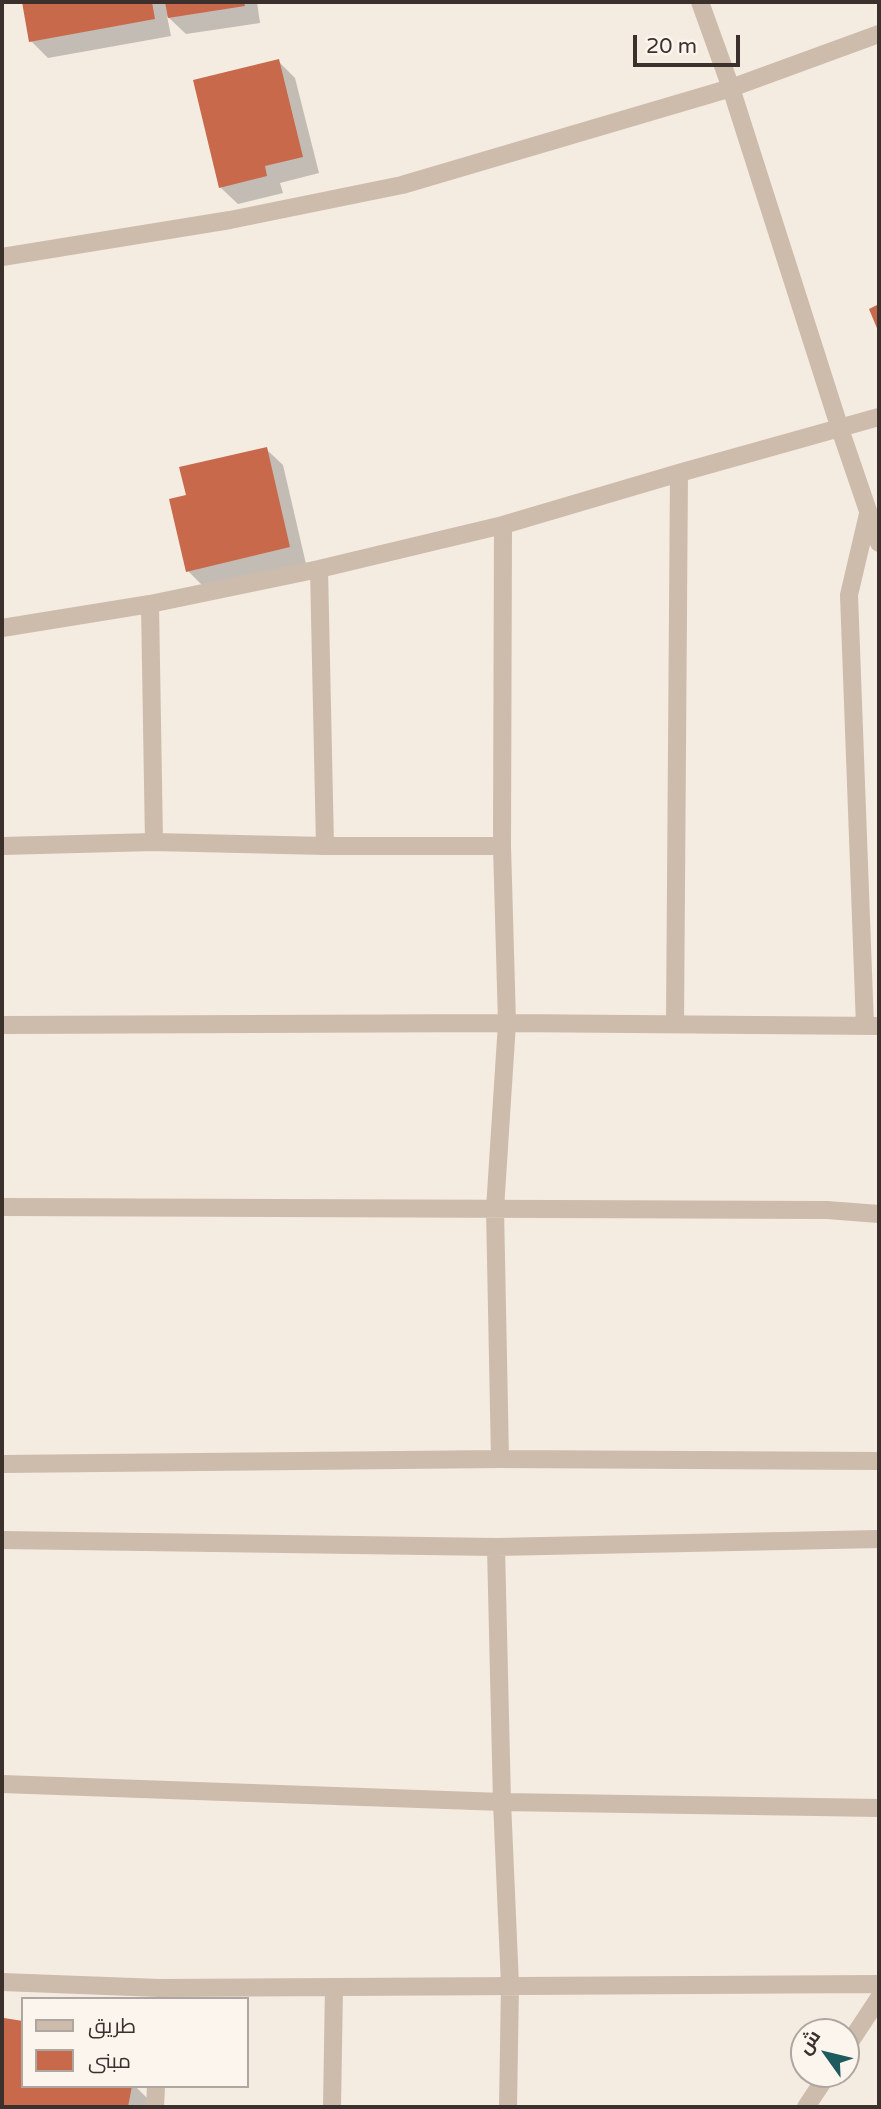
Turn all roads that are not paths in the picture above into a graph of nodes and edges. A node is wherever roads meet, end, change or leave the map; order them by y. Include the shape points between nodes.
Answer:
1 (700, 2) edge
2 (879, 34) edge
3 (731, 88) junction
4 (2, 257) edge
5 (879, 417) edge
6 (839, 429) junction
7 (679, 473) junction
8 (869, 513) junction
9 (503, 525) junction
10 (879, 543) edge
11 (319, 569) junction
12 (150, 604) junction
13 (2, 628) edge
14 (154, 842) junction
15 (2, 846) edge
16 (326, 846) junction
17 (502, 846) junction
18 (507, 1023) junction
19 (675, 1023) junction
20 (2, 1025) edge
21 (872, 1026) edge
22 (2, 1207) edge
23 (495, 1209) junction
24 (879, 1214) edge
25 (500, 1459) junction
26 (879, 1461) edge
27 (2, 1464) edge
28 (879, 1539) edge
29 (2, 1540) edge
30 (496, 1547) junction
31 (2, 1784) edge
32 (502, 1802) junction
33 (879, 1808) edge
34 (2, 1982) edge
35 (510, 1984) junction
36 (879, 1984) edge
37 (334, 1987) junction
38 (159, 1993) edge
39 (879, 1998) edge
40 (860, 2027) edge
41 (156, 2088) edge
42 (819, 2088) edge
43 (155, 2107) edge
44 (332, 2107) edge
45 (508, 2107) edge
46 (806, 2107) edge

1 - 3 street
2 - 3 street
3 - 4 street via 402,185 230,220
3 - 6 street
5 - 6 street
6 - 7 street
6 - 8 street
7 - 9 street
7 - 19 street
8 - 10 street
8 - 21 street via 849,595
9 - 11 street
9 - 17 street
11 - 12 street
11 - 16 street
12 - 13 street
12 - 14 street
14 - 15 street
14 - 16 street
16 - 17 street
17 - 18 street
18 - 19 street
18 - 20 street
18 - 23 street
19 - 21 street
22 - 23 street
23 - 24 street
23 - 25 street
25 - 26 street
25 - 27 street
28 - 30 street
29 - 30 street
30 - 32 street
31 - 32 street
32 - 33 street
32 - 35 street
34 - 38 street
35 - 36 street
35 - 37 street
35 - 45 street
37 - 38 street
37 - 44 street
39 - 40 street
41 - 43 street
42 - 46 street

